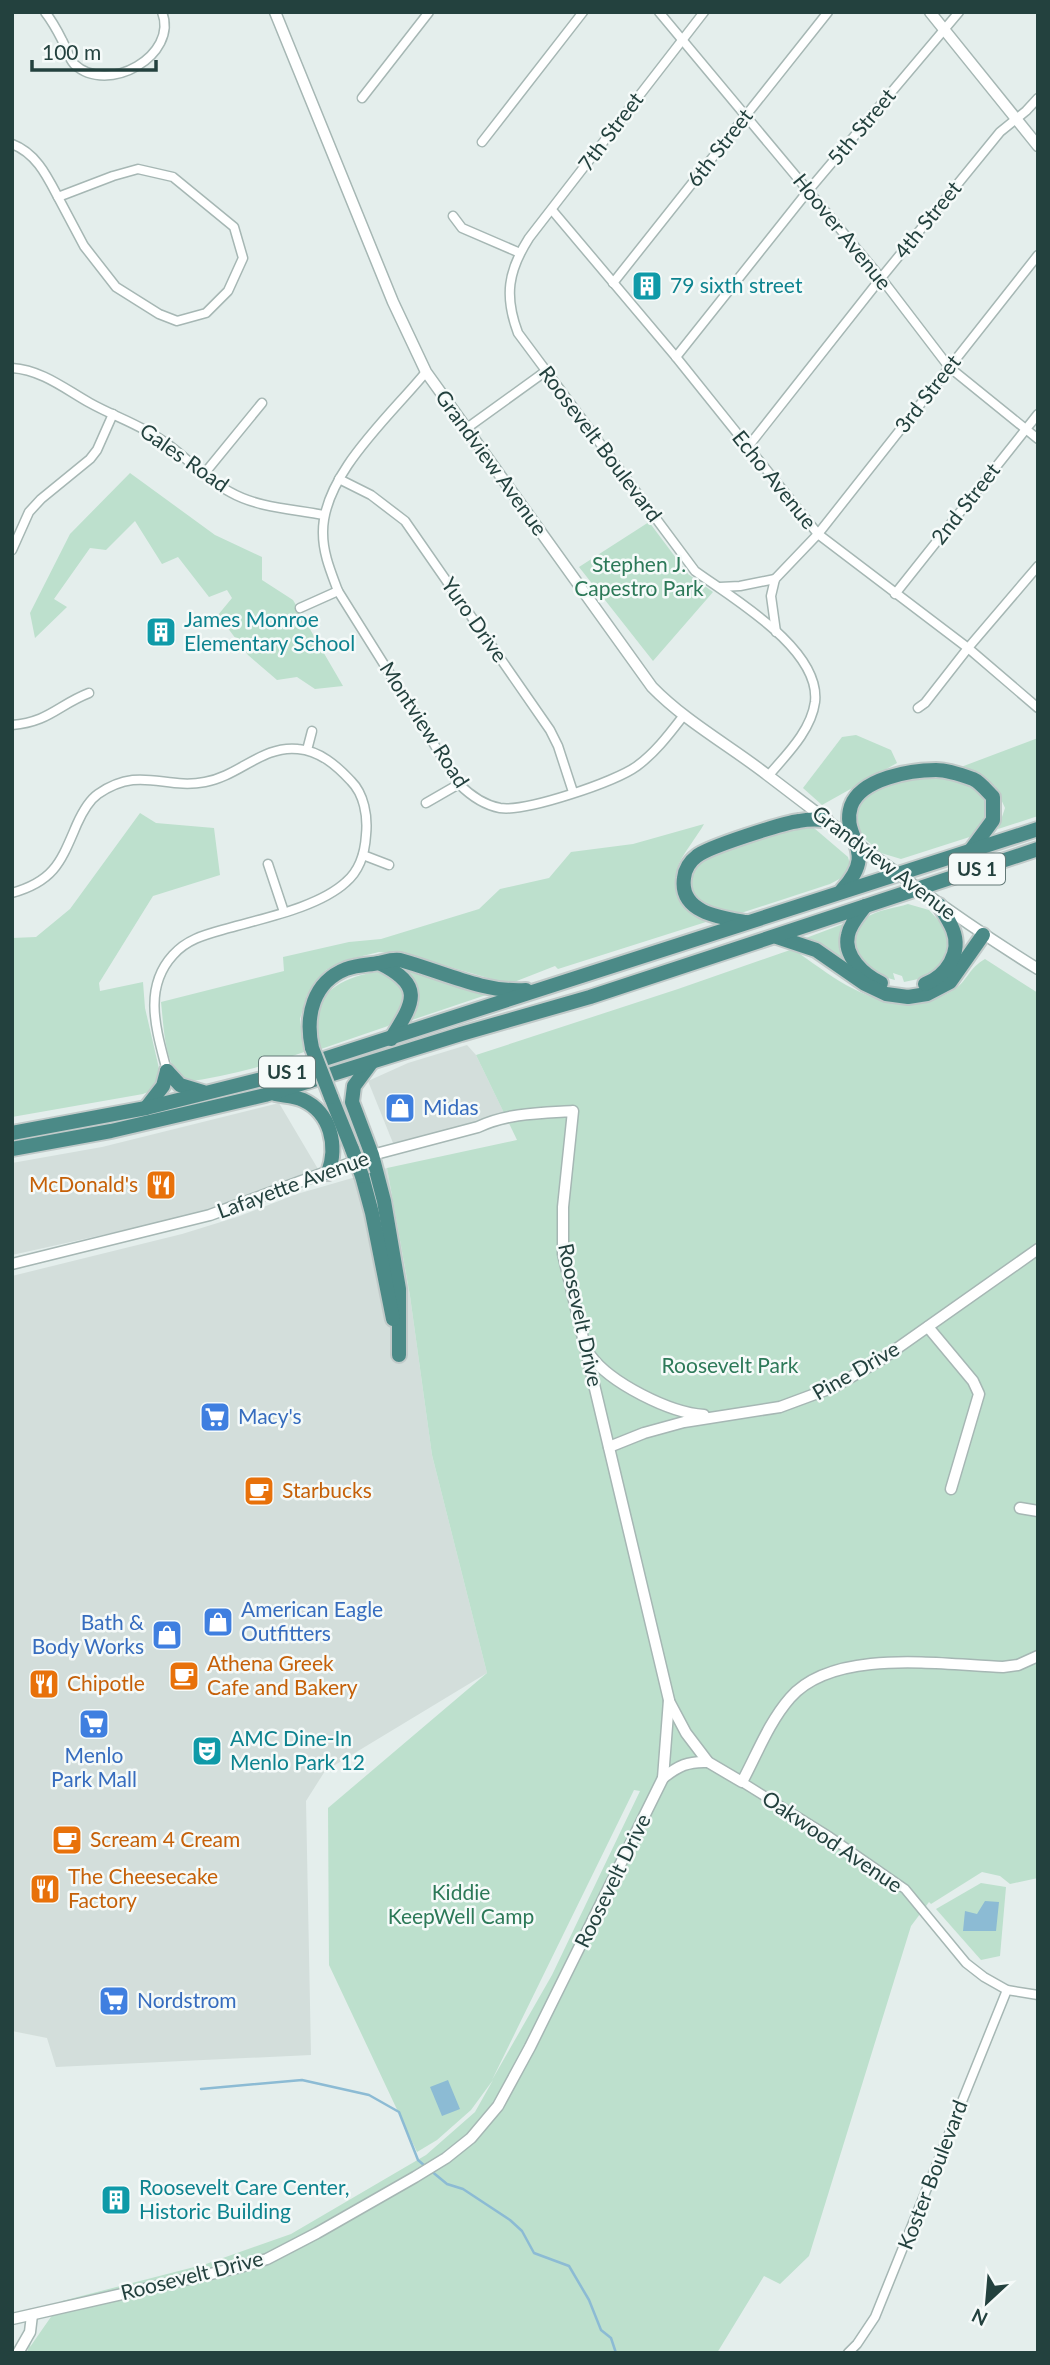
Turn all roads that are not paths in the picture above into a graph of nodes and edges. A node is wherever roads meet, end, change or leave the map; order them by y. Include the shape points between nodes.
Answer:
1 (44, 12) edge
2 (162, 12) edge
3 (275, 12) edge
4 (429, 12) edge
5 (583, 12) edge
6 (659, 12) edge
7 (704, 12) edge
8 (828, 12) edge
9 (930, 12) edge
10 (959, 12) edge
11 (944, 29) junction
12 (682, 40) junction
13 (362, 98) dead end
14 (1038, 98) edge
15 (746, 116) junction
16 (1014, 119) junction
17 (482, 142) dead end
18 (12, 144) edge
19 (1038, 146) edge
20 (808, 191) junction
21 (58, 197) junction
22 (552, 210) junction
23 (453, 216) dead end
24 (520, 253) junction
25 (1038, 255) edge
26 (881, 278) junction
27 (613, 283) junction
28 (676, 357) junction
29 (949, 367) junction
30 (12, 368) edge
31 (546, 371) junction
32 (426, 372) junction
33 (262, 403) dead end
34 (113, 414) junction
35 (1038, 414) edge
36 (467, 428) junction
37 (1026, 429) junction
38 (1038, 439) edge
39 (747, 448) junction
40 (204, 474) junction
41 (339, 478) junction
42 (324, 515) junction
43 (818, 534) junction
44 (12, 550) edge
45 (1038, 566) edge
46 (775, 579) junction
47 (719, 587) junction
48 (338, 591) junction
49 (895, 594) junction
50 (300, 608) dead end
51 (776, 632) junction
52 (968, 648) junction
53 (89, 693) dead end
54 (918, 708) dead end
55 (1038, 708) edge
56 (684, 715) junction
57 (12, 725) edge
58 (312, 731) dead end
59 (307, 750) junction
60 (769, 775) junction
61 (459, 784) junction
62 (573, 792) junction
63 (426, 803) dead end
64 (825, 820) junction
65 (1038, 829) edge
66 (858, 845) junction
67 (1038, 849) edge
68 (971, 850) junction
69 (363, 855) junction
70 (268, 864) dead end
71 (389, 865) dead end
72 (898, 874) junction
73 (917, 889) junction
74 (841, 891) junction
75 (12, 893) edge
76 (939, 905) junction
77 (865, 906) junction
78 (284, 912) junction
79 (748, 922) junction
80 (983, 935) junction
81 (777, 936) junction
82 (379, 963) junction
83 (1038, 969) edge
84 (555, 985) junction
85 (391, 1039) junction
86 (371, 1063) junction
87 (167, 1071) junction
88 (208, 1093) junction
89 (270, 1093) junction
90 (146, 1108) junction
91 (573, 1111) joint
92 (12, 1133) edge
93 (12, 1149) edge
94 (372, 1155) junction
95 (328, 1172) junction
96 (1038, 1249) edge
97 (12, 1264) edge
98 (928, 1327) junction
99 (586, 1349) junction
100 (719, 1416) junction
101 (609, 1447) junction
102 (951, 1489) dead end
103 (1020, 1508) dead end
104 (1038, 1511) edge
105 (1038, 1656) edge
106 (669, 1700) junction
107 (708, 1762) junction
108 (663, 1778) junction
109 (742, 1782) junction
110 (1007, 1990) junction
111 (1038, 1995) edge
112 (32, 2315) junction
113 (12, 2319) edge
114 (18, 2353) edge
115 (848, 2353) edge

1 - 2 street via 73,64 92,74 110,76 133,70 151,55 164,33
3 - 32 street, Grandview Avenue
4 - 13 street
5 - 17 street
6 - 12 street, Hoover Avenue
7 - 12 street, 7th Street
8 - 15 street, 6th Street
9 - 11 street
10 - 11 street, 5th Street
11 - 16 street
11 - 20 street, 5th Street
12 - 15 street, Hoover Avenue
12 - 22 street, 7th Street
14 - 16 street, 4th Street
15 - 20 street, Hoover Avenue
15 - 27 street, 6th Street
16 - 19 street
16 - 26 street, 4th Street
18 - 21 street via 28,152 45,171
20 - 26 street, Hoover Avenue
20 - 28 street, 5th Street
21 - 21 street via 84,246 116,287 159,314 177,321 206,313 229,291 243,258 234,227 173,177 138,169
22 - 24 street, 7th Street
22 - 27 street, Echo Avenue
23 - 24 street via 462,228
24 - 31 street, Roosevelt Boulevard via 511,275 512,316
25 - 29 street, 3rd Street
26 - 29 street, Hoover Avenue
26 - 39 street, 4th Street
27 - 28 street, Echo Avenue
28 - 39 street, Echo Avenue
29 - 37 street, Hoover Avenue
29 - 43 street, 3rd Street
30 - 34 street, Gales Road via 44,376
31 - 36 street
31 - 47 street, Roosevelt Boulevard via 695,571
32 - 36 street, Grandview Avenue
32 - 41 street, Montview Road
33 - 40 street
34 - 40 street, Gales Road via 151,432
34 - 44 street via 90,459 29,512
35 - 37 street, 2nd Street
36 - 56 street, Grandview Avenue via 652,687
37 - 38 street, Hoover Avenue
37 - 49 street, 2nd Street
39 - 43 street, Echo Avenue
40 - 42 street, Gales Road via 251,501
41 - 42 street, Montview Road
41 - 62 street, Yuro Drive via 405,521 550,730
42 - 48 street, Montview Road via 324,546
43 - 46 street, 3rd Street
43 - 49 street, Echo Avenue
45 - 52 street
46 - 47 street
46 - 51 street via 771,597
47 - 51 street, Roosevelt Boulevard
48 - 50 street
48 - 61 street, Montview Road
49 - 52 street, Echo Avenue
51 - 60 street, Roosevelt Boulevard via 803,660 814,685 814,703 798,740
52 - 54 street
52 - 55 street, Echo Avenue
53 - 57 street via 47,717
56 - 60 street, Grandview Avenue
56 - 62 street, Montview Road via 633,769
58 - 59 street
59 - 69 street via 341,770 356,786 367,824
59 - 75 street via 271,751 229,775 205,782 139,779 116,784 96,796 82,813 56,869 41,882
60 - 64 street, Grandview Avenue
61 - 62 street, Montview Road via 487,804 511,808
61 - 63 street
64 - 66 street, Grandview Avenue
64 - 79 highway via 795,821 700,854 687,866 684,892 695,906 712,915
65 - 68 highway, US 1
66 - 68 highway via 850,825 852,805 869,785 902,773 939,770 976,780 993,797 993,820
66 - 72 street, Grandview Avenue
66 - 74 highway via 855,875
67 - 73 highway, US 1
68 - 72 highway, US 1
69 - 71 street
69 - 78 street via 348,881
70 - 78 street
72 - 73 street, Grandview Avenue
72 - 74 highway, US 1
73 - 76 street, Grandview Avenue
73 - 77 highway, US 1
74 - 79 highway, US 1
76 - 77 highway via 953,931 950,965 934,981 907,987 878,982 851,956 847,938
76 - 80 street, Grandview Avenue
77 - 81 highway, US 1
78 - 87 street via 197,938 172,956 156,985 153,1003
79 - 84 highway, US 1
80 - 81 highway via 950,982 928,994 908,997 886,994 816,950
80 - 83 street, Grandview Avenue
81 - 86 highway, US 1
82 - 84 highway via 400,960 512,990
82 - 85 highway via 398,973 410,990 409,1011
82 - 94 highway, bridge via 345,970 323,987 309,1019 312,1048 372,1213 399,1355 399,1289
84 - 85 highway, US 1
85 - 88 highway, US 1
86 - 89 highway, US 1
86 - 94 highway via 357,1080 352,1102
87 - 88 highway via 180,1085
87 - 90 highway via 163,1086
88 - 90 highway, US 1
89 - 93 highway, US 1
89 - 95 highway via 305,1101 323,1118 333,1145
90 - 92 highway, US 1
91 - 94 street, Lafayette Avenue via 488,1122
91 - 99 street, Roosevelt Drive via 562,1237
94 - 95 street, Lafayette Avenue
95 - 97 street, Lafayette Avenue via 197,1219
96 - 98 street, Pine Drive
98 - 100 street, Pine Drive via 816,1395 779,1407
98 - 102 street via 979,1394
99 - 100 street via 600,1367 654,1400 685,1412
99 - 101 street, Roosevelt Drive
100 - 101 street, Pine Drive via 662,1427
101 - 106 street, Roosevelt Drive
103 - 104 street
105 - 109 street via 1003,1667 872,1664 814,1678 782,1709
106 - 107 street, Oakwood Avenue
106 - 108 street, Roosevelt Drive
107 - 108 street via 685,1763
107 - 109 street, Oakwood Avenue
108 - 112 street, Roosevelt Drive via 565,1981 498,2106 471,2138 415,2177 267,2259
109 - 110 street, Oakwood Avenue via 905,1889 966,1963
110 - 111 street, Oakwood Avenue
110 - 115 street, Koster Boulevard via 875,2317
112 - 113 street, Roosevelt Drive
112 - 114 street via 30,2332

